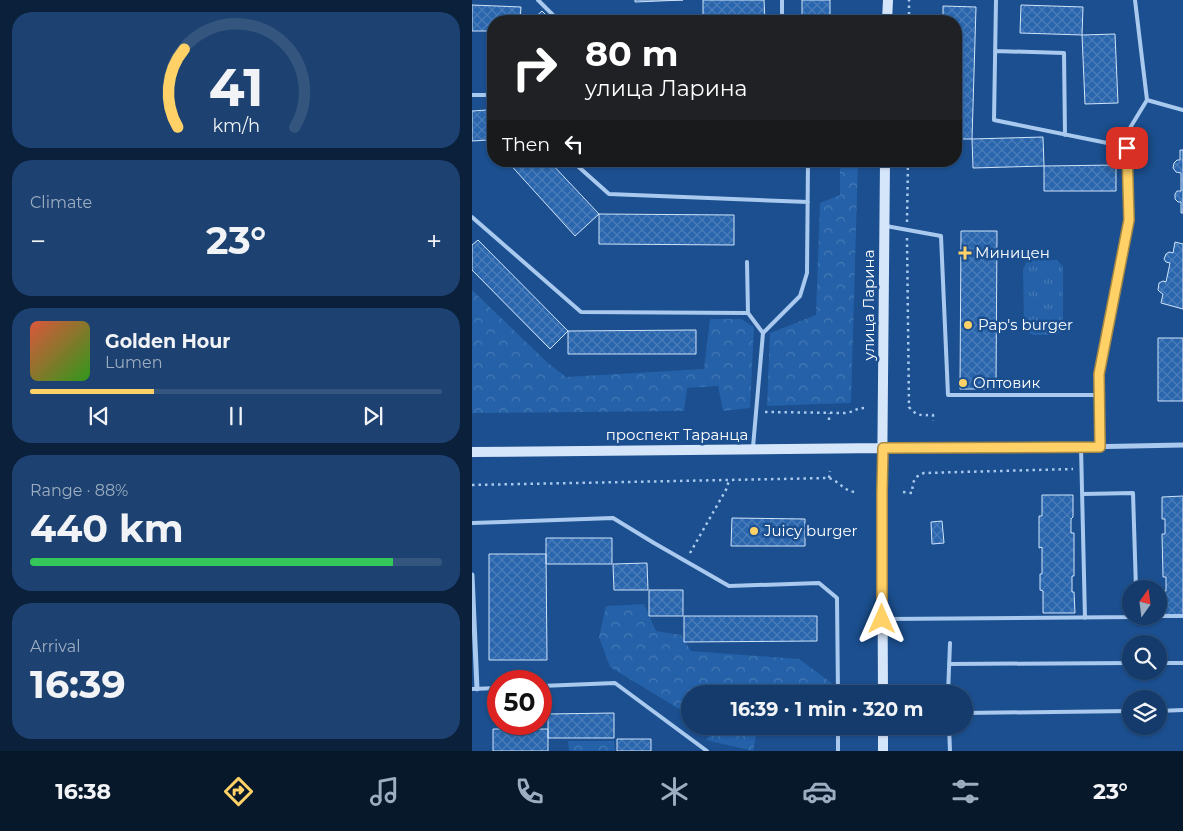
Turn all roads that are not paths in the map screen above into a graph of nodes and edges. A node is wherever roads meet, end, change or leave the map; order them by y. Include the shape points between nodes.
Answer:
1 (538, 0) edge
2 (782, 0) edge
3 (888, 0) edge
4 (996, 0) edge
5 (1135, 0) edge
6 (553, 15) edge
7 (782, 15) edge
8 (887, 15) edge
9 (995, 52) junction
10 (472, 95) edge
11 (487, 95) edge
12 (1147, 100) junction
13 (1182, 110) edge
14 (1065, 135) junction
15 (1120, 146) junction
16 (579, 167) edge
17 (808, 167) edge
18 (885, 167) edge
19 (808, 202) junction
20 (472, 217) edge
21 (884, 226) junction
22 (747, 262) dead end
23 (748, 313) junction
24 (763, 333) junction
25 (1099, 396) junction
26 (1182, 445) edge
27 (1100, 447) junction
28 (883, 448) junction
29 (1081, 448) junction
30 (753, 449) junction
31 (472, 452) edge
32 (1083, 494) junction
33 (472, 523) edge
34 (472, 575) edge
35 (1136, 580) edge
36 (1167, 616) edge
37 (1182, 616) edge
38 (1122, 617) edge
39 (1085, 618) junction
40 (882, 619) junction
41 (950, 643) dead end
42 (1182, 662) edge
43 (1122, 663) edge
44 (1167, 663) edge
45 (949, 664) junction
46 (838, 685) edge
47 (883, 685) edge
48 (948, 685) edge
49 (552, 686) edge
50 (487, 688) edge
51 (474, 689) edge
52 (1182, 710) edge
53 (1122, 711) edge
54 (1167, 711) edge
55 (973, 714) edge
56 (838, 735) edge
57 (883, 735) edge
58 (949, 735) edge
59 (707, 751) edge
60 (838, 751) edge
61 (883, 751) edge
62 (950, 751) edge

1 - 6 lane
2 - 7 lane
3 - 8 main road
4 - 9 lane
5 - 12 lane
9 - 14 lane via 994,120
9 - 14 lane via 1064,53
10 - 11 lane
12 - 13 lane
12 - 15 lane
14 - 15 lane
15 - 25 lane via 1127,148 1129,220 1099,374
16 - 19 lane via 609,194
17 - 19 lane
18 - 21 main road, улица Ларина
19 - 24 lane via 808,273 800,296
20 - 23 lane via 580,312
21 - 25 lane via 941,236 948,395
21 - 28 main road, улица Ларина
22 - 23 lane
23 - 24 lane
24 - 30 lane
25 - 27 lane
26 - 27 street
27 - 29 street
28 - 29 street
28 - 30 main road, проспект Таранца
28 - 40 main road, улица Ларина
29 - 32 lane
30 - 31 main road, проспект Таранца
32 - 35 lane via 1134,493
32 - 39 lane
33 - 46 lane via 613,518 729,586 819,583 837,598
34 - 51 street
36 - 37 lane
38 - 39 lane
39 - 40 lane
40 - 47 main road, улица Ларина
41 - 45 lane
42 - 44 lane
43 - 45 lane
45 - 48 lane
49 - 59 lane via 615,683
50 - 51 lane
52 - 54 lane
53 - 55 lane
56 - 60 lane
57 - 61 main road
58 - 62 lane

